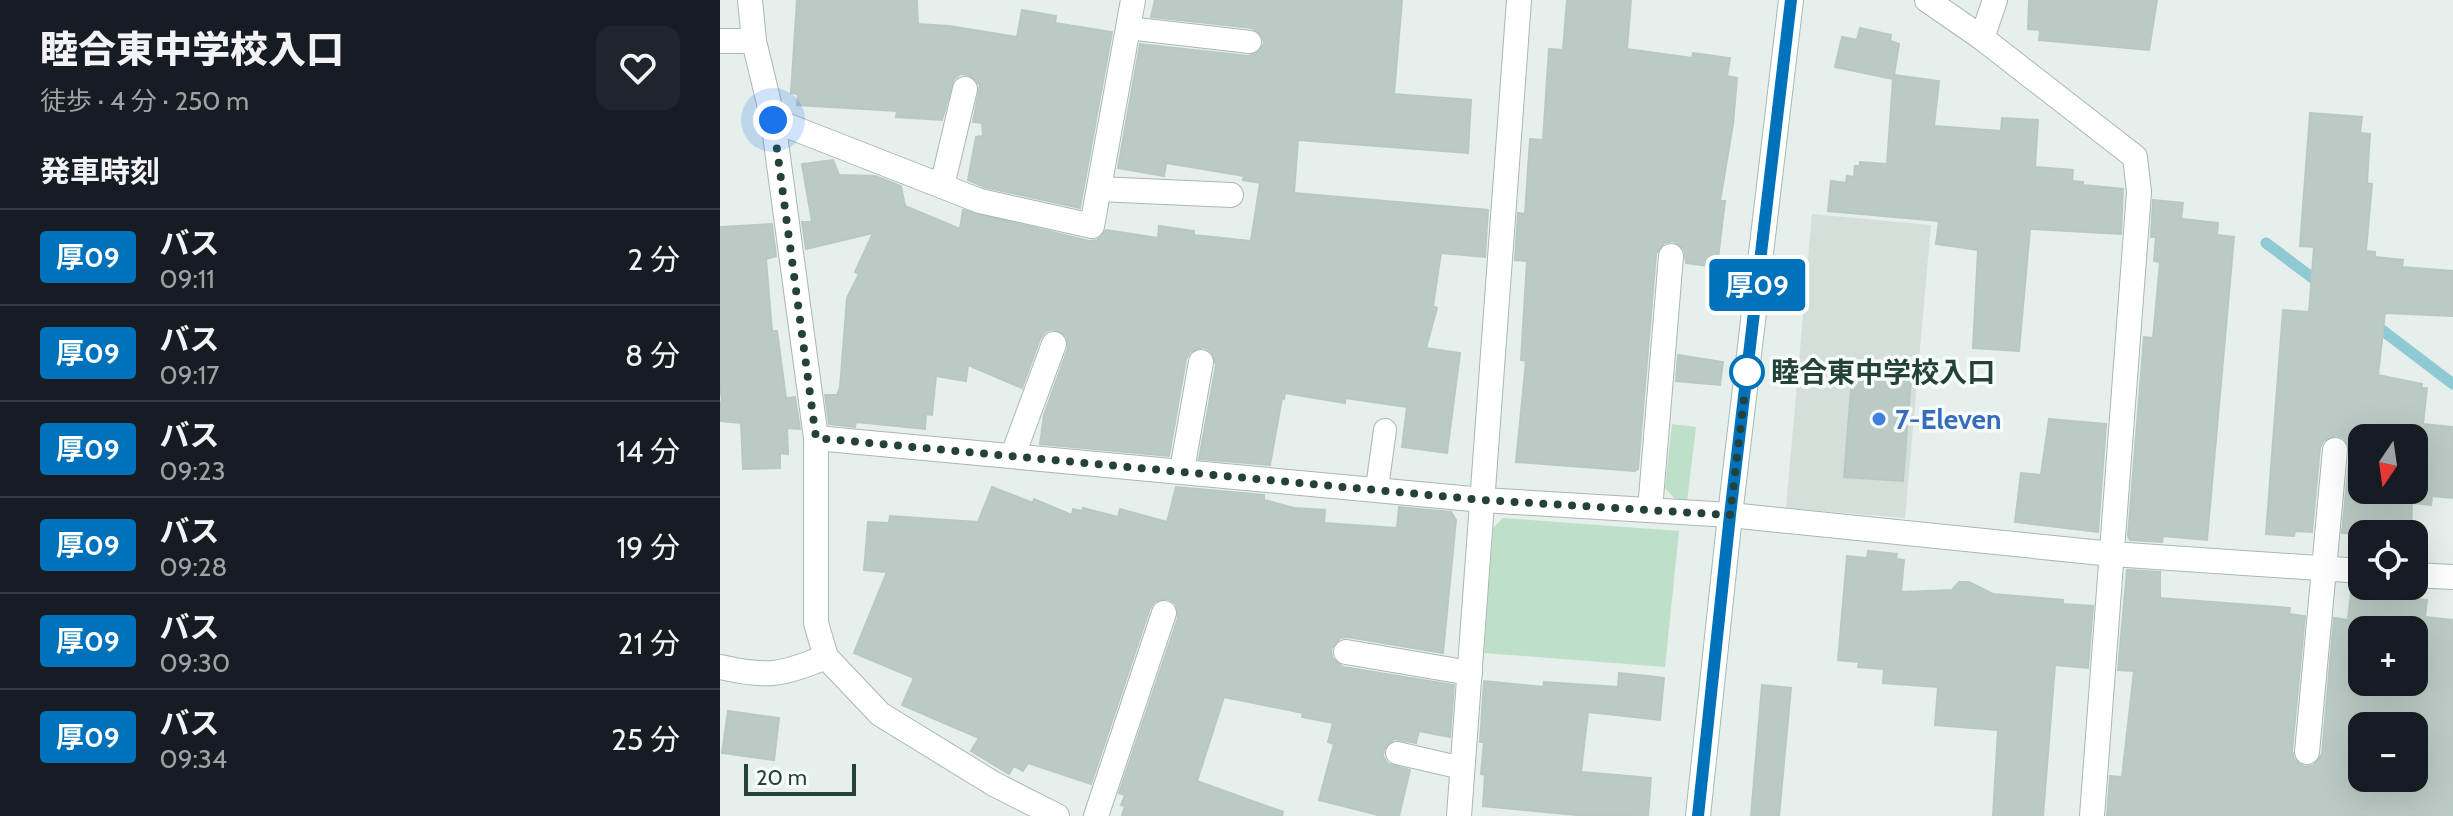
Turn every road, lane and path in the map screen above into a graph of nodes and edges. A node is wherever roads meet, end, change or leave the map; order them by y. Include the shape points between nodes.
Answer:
1 (750, 0) edge
2 (1133, 0) edge
3 (1519, 0) edge
4 (1791, 0) edge
5 (1927, 0) edge
6 (1995, 0) edge
7 (1128, 28) junction
8 (1982, 38) junction
9 (720, 41) edge
10 (754, 41) junction
11 (1250, 42) dead end
12 (965, 89) dead end
13 (773, 120) junction
14 (942, 186) junction
15 (1099, 189) junction
16 (1231, 195) dead end
17 (1671, 256) dead end
18 (1054, 344) dead end
19 (1201, 362) dead end
20 (1385, 430) dead end
21 (816, 438) junction
22 (2335, 450) dead end
23 (1013, 455) junction
24 (1182, 470) junction
25 (1377, 488) junction
26 (1483, 500) junction
27 (1650, 510) junction
28 (1730, 515) junction
29 (2112, 554) junction
30 (2324, 569) junction
31 (2348, 570) edge
32 (2428, 576) edge
33 (2453, 577) edge
34 (1164, 613) dead end
35 (1346, 652) dead end
36 (826, 657) junction
37 (720, 667) edge
38 (1470, 673) junction
39 (2307, 752) dead end
40 (1397, 753) dead end
41 (1462, 768) junction
42 (1057, 816) edge
43 (1096, 816) edge
44 (1459, 816) edge
45 (1698, 816) edge
46 (2092, 816) edge

1 - 10 street
2 - 7 street
3 - 26 street
4 - 28 street
5 - 8 street
6 - 8 street
7 - 11 lane
7 - 15 street
8 - 29 street via 2135,157 2139,192
9 - 10 street
10 - 13 street
12 - 14 street
13 - 14 street
13 - 21 street
14 - 15 street via 980,201 1092,226
15 - 16 street
17 - 27 street
18 - 23 street
19 - 24 street
20 - 25 lane
21 - 23 street
21 - 36 street via 816,623
22 - 30 street
23 - 24 street
24 - 25 street
25 - 26 street
26 - 27 street
26 - 38 street
27 - 28 street
28 - 29 street
28 - 45 street
29 - 30 street
29 - 46 street
30 - 31 street
30 - 39 street
32 - 33 street
34 - 43 street
35 - 38 street
36 - 37 street via 770,675
36 - 42 street via 880,714
38 - 41 street
40 - 41 lane
41 - 44 street

